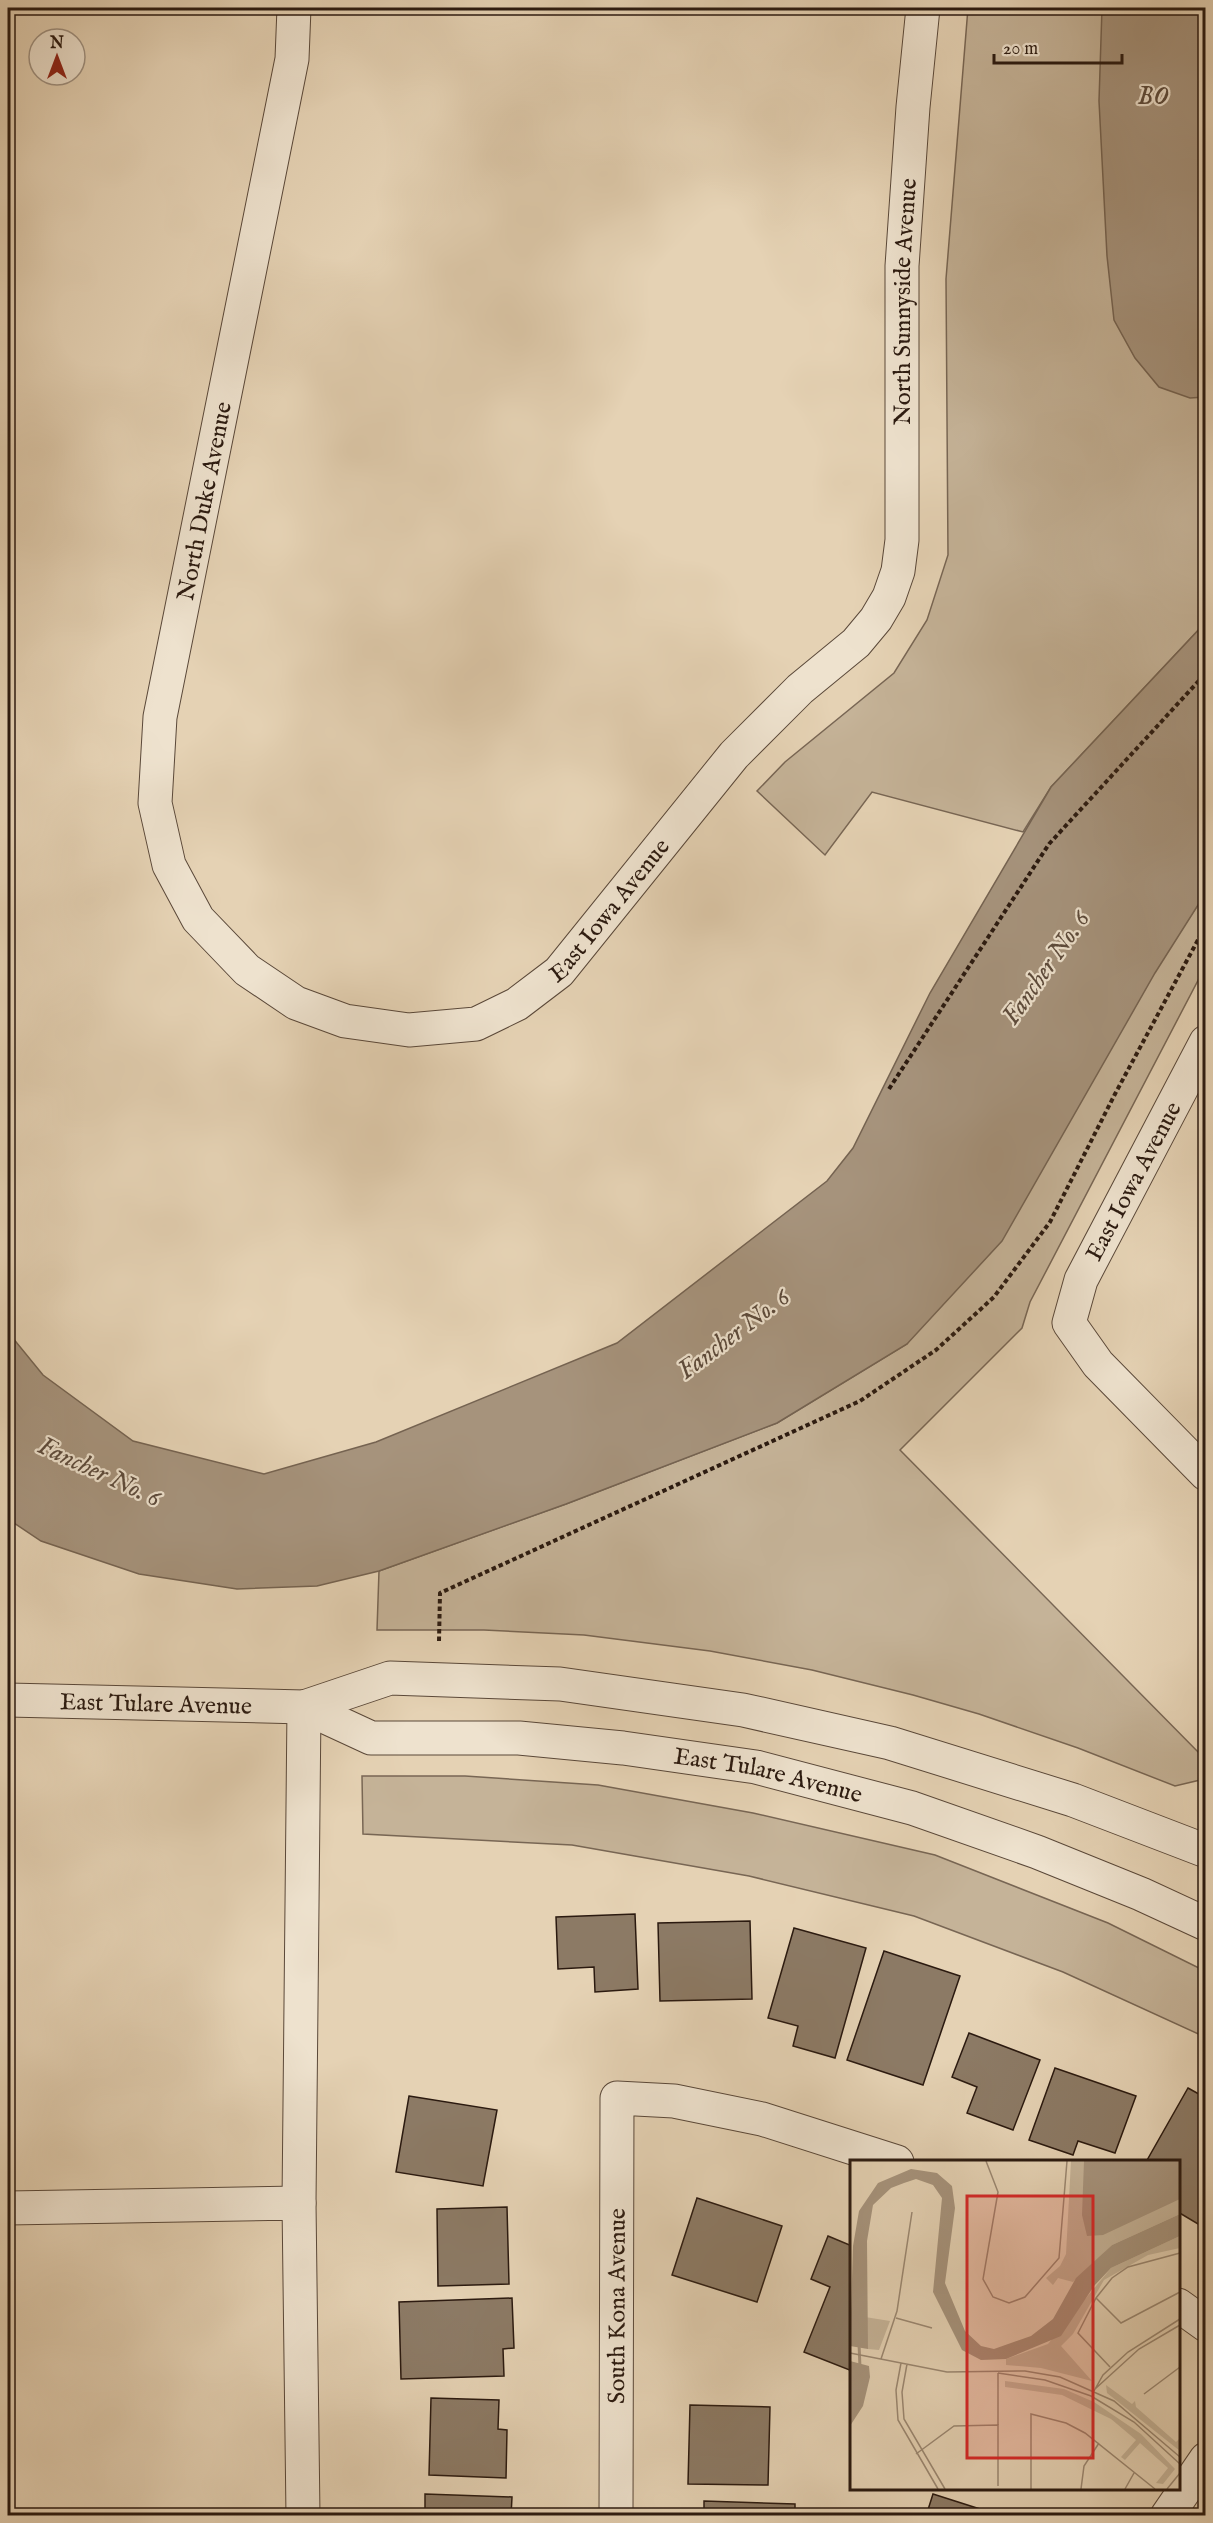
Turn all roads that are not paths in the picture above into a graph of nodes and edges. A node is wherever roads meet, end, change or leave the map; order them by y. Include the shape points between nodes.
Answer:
1 (294, 8) edge
2 (923, 8) edge
3 (889, 597) joint
4 (248, 970) joint
5 (1206, 1042) edge
6 (1206, 1474) edge
7 (8, 1700) edge
8 (304, 1707) junction
9 (1206, 1851) edge
10 (1202, 1914) edge
11 (891, 2160) edge
12 (299, 2203) junction
13 (8, 2208) edge
14 (1180, 2306) edge
15 (1206, 2325) edge
16 (1206, 2459) edge
17 (303, 2516) edge
18 (616, 2516) edge
19 (1167, 2516) edge

1 - 4 street, North Duke Avenue via 292,59 160,717 155,803 169,865 198,919
2 - 3 street, North Sunnyside Avenue via 902,266 902,540
3 - 4 street, East Iowa Avenue via 856,643 801,689 734,755 559,972 517,1004 476,1024 409,1030 345,1021 325,1014 296,1003
5 - 6 street, East Iowa Avenue via 1081,1281 1069,1323 1098,1364
7 - 8 street, East Tulare Avenue
8 - 9 street, East Tulare Avenue via 390,1678 560,1683 743,1710 891,1743 1073,1800
8 - 10 street, East Tulare Avenue via 371,1738 519,1738 756,1767 912,1808
8 - 12 street
11 - 18 street, South Kona Avenue via 762,2119 674,2101 616,2098
12 - 13 street
12 - 17 street
14 - 15 street
16 - 19 street

